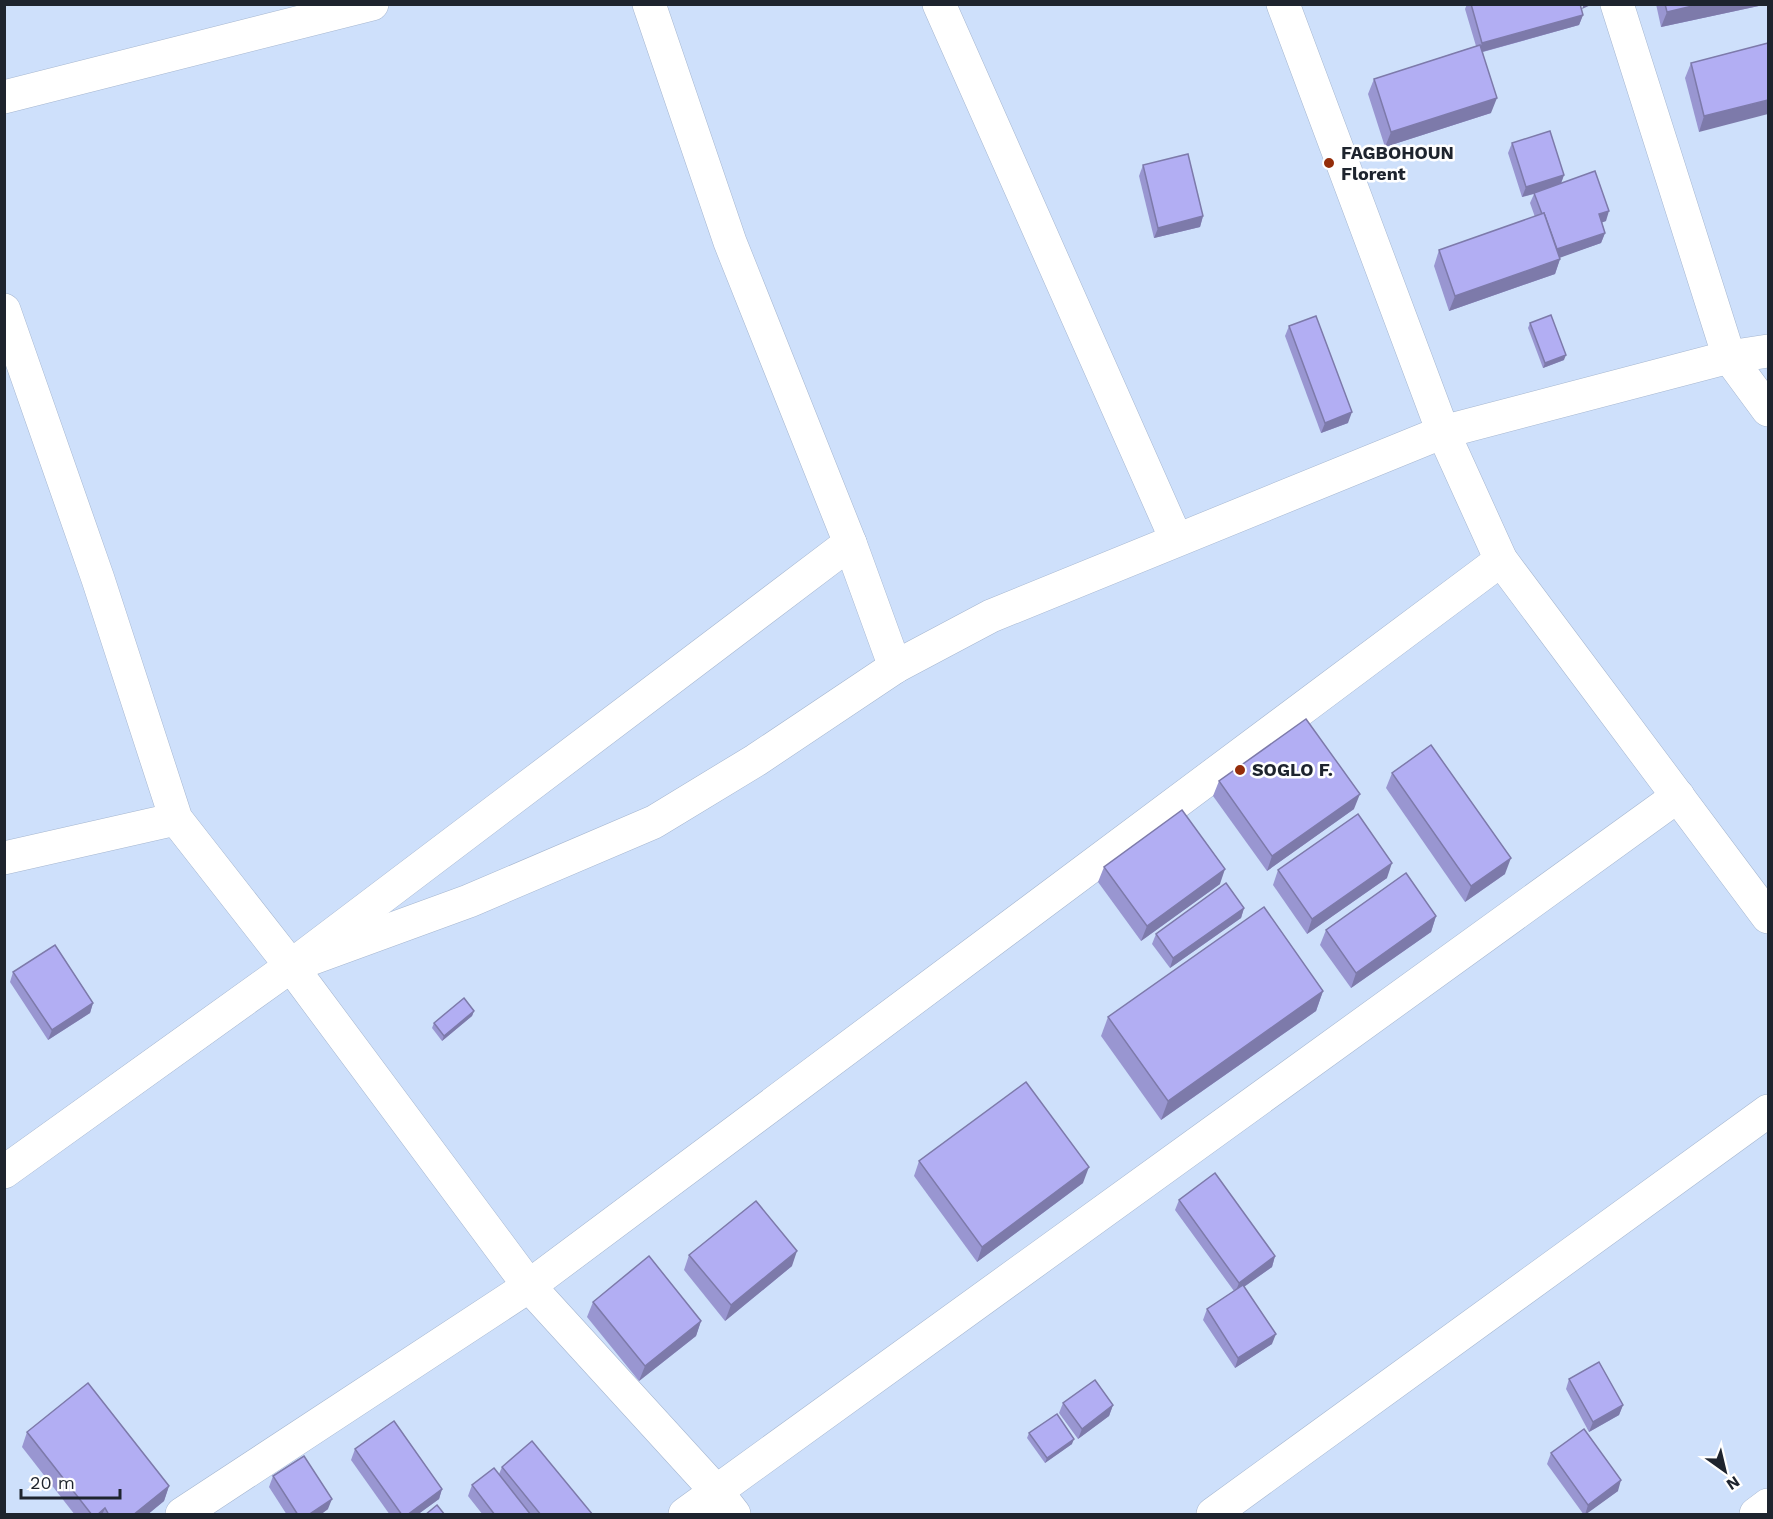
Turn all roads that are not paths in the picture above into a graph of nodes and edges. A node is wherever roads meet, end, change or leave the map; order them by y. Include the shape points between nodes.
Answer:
1 (372, 4) edge
2 (649, 4) edge
3 (939, 4) edge
4 (1282, 4) edge
5 (1617, 4) edge
6 (4, 97) edge
7 (4, 310) edge
8 (1768, 351) edge
9 (1729, 357) junction
10 (1768, 410) edge
11 (1443, 432) junction
12 (1176, 539) junction
13 (850, 543) junction
14 (1502, 560) junction
15 (895, 668) junction
16 (1678, 796) junction
17 (176, 819) junction
18 (4, 858) edge
19 (1768, 917) edge
20 (291, 966) junction
21 (1768, 1111) edge
22 (4, 1172) edge
23 (529, 1286) junction
24 (726, 1503) edge
25 (1768, 1505) edge
26 (182, 1515) edge
27 (685, 1515) edge
28 (1213, 1515) edge
29 (1756, 1515) edge

1 - 6 street
2 - 13 street via 730,242
3 - 12 street
4 - 11 street
5 - 9 street
7 - 17 street
8 - 9 street
9 - 10 street
9 - 11 street
11 - 12 street
11 - 14 street
12 - 15 street via 991,616
13 - 15 street
13 - 20 street
14 - 16 street
14 - 23 street
15 - 20 street via 654,822 470,901
16 - 19 street
16 - 24 street
17 - 18 street
17 - 20 street
20 - 22 street
20 - 23 street
21 - 28 street
23 - 24 street
23 - 26 street
24 - 27 street
25 - 29 street

